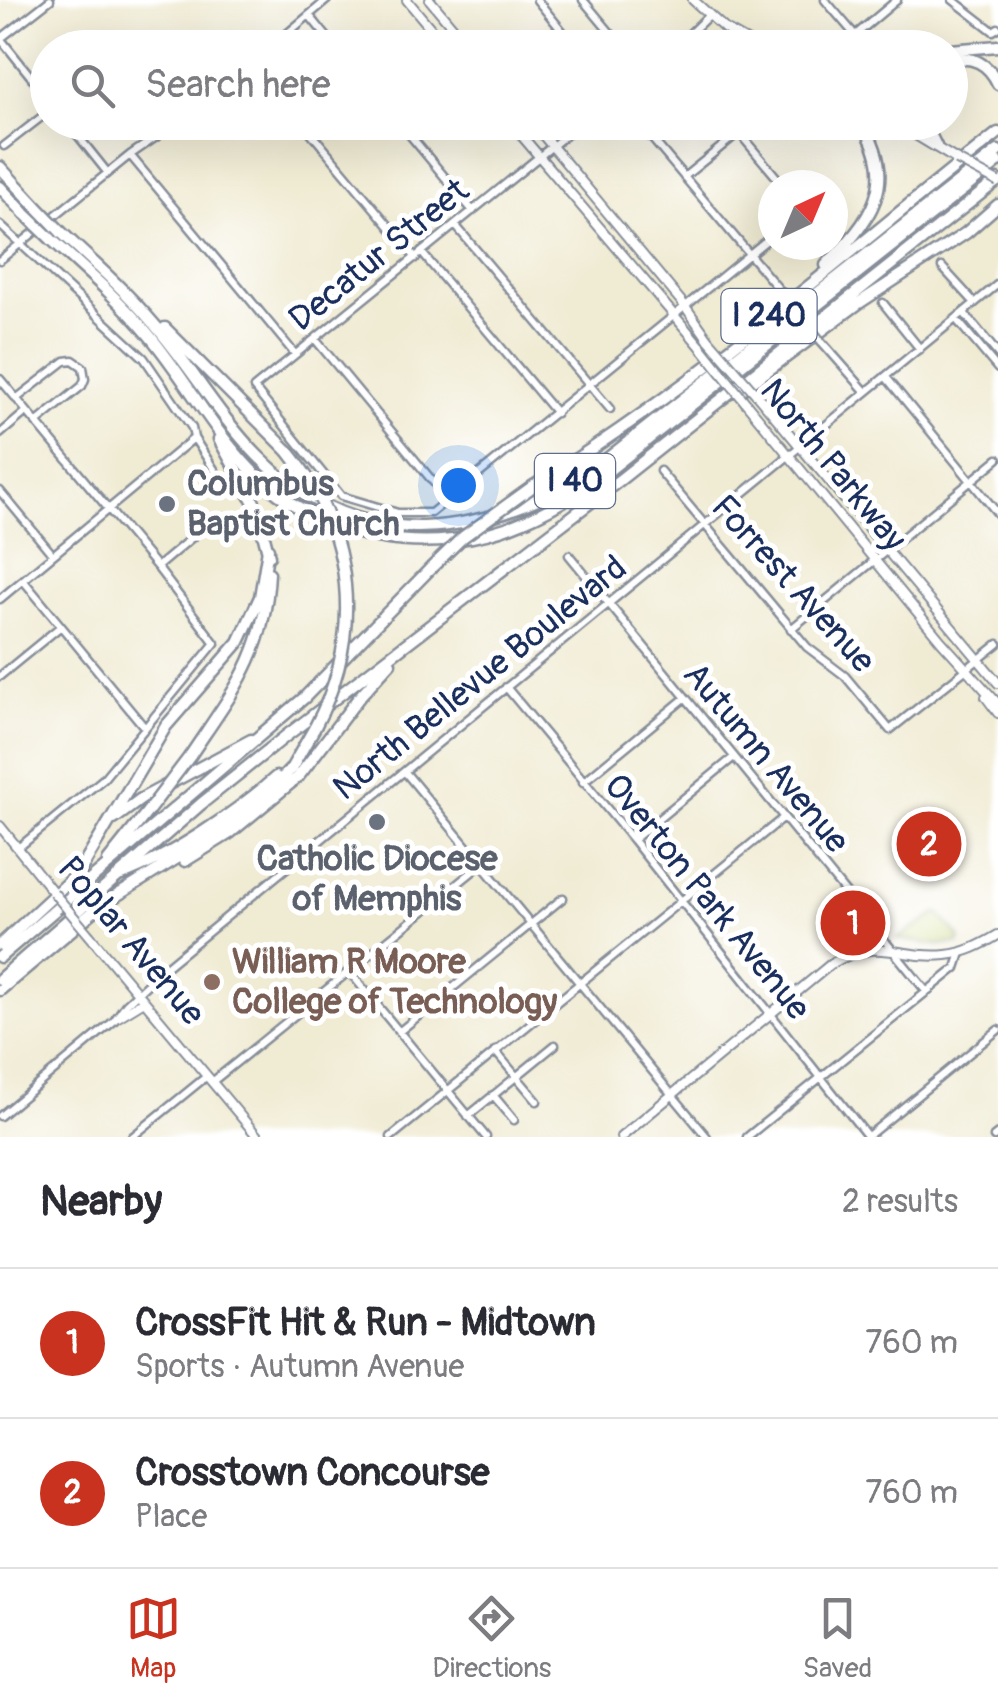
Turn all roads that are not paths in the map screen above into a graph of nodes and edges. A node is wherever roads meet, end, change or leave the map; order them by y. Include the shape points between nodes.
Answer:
1 (50, 0) edge
2 (328, 0) edge
3 (407, 0) edge
4 (430, 0) edge
5 (536, 0) edge
6 (583, 0) edge
7 (693, 0) edge
8 (825, 0) edge
9 (897, 0) edge
10 (953, 0) edge
11 (309, 15) junction
12 (709, 15) junction
13 (996, 29) edge
14 (291, 30) edge
15 (321, 30) edge
16 (432, 30) edge
17 (455, 30) edge
18 (561, 30) edge
19 (608, 30) edge
20 (694, 30) edge
21 (732, 30) edge
22 (851, 30) edge
23 (861, 30) edge
24 (0, 38) edge
25 (998, 46) edge
26 (968, 48) edge
27 (968, 59) edge
28 (30, 76) edge
29 (998, 84) edge
30 (998, 119) edge
31 (30, 126) edge
32 (998, 133) edge
33 (82, 140) edge
34 (152, 140) edge
35 (318, 140) edge
36 (414, 140) edge
37 (525, 140) edge
38 (547, 140) edge
39 (560, 140) edge
40 (653, 140) edge
41 (730, 140) edge
42 (745, 140) edge
43 (870, 140) edge
44 (926, 140) edge
45 (933, 140) edge
46 (4, 146) dead end
47 (552, 146) junction
48 (936, 146) junction
49 (978, 149) junction
50 (998, 150) edge
51 (130, 155) junction
52 (538, 156) junction
53 (998, 162) edge
54 (0, 168) edge
55 (770, 170) edge
56 (108, 172) junction
57 (684, 177) junction
58 (998, 181) edge
59 (0, 187) edge
60 (998, 205) edge
61 (473, 211) junction
62 (0, 225) edge
63 (456, 226) junction
64 (56, 235) junction
65 (19, 245) junction
66 (758, 246) edge
67 (748, 254) junction
68 (419, 256) junction
69 (0, 260) edge
70 (942, 267) dead end
71 (998, 284) edge
72 (802, 289) junction
73 (883, 303) dead end
74 (975, 303) junction
75 (685, 306) junction
76 (139, 307) junction
77 (964, 312) junction
78 (672, 316) junction
79 (956, 319) junction
80 (315, 339) junction
81 (920, 349) junction
82 (998, 354) edge
83 (295, 355) junction
84 (998, 369) edge
85 (886, 377) junction
86 (0, 380) edge
87 (186, 384) junction
88 (589, 385) junction
89 (866, 392) junction
90 (16, 399) junction
91 (721, 400) junction
92 (610, 410) dead end
93 (26, 412) junction
94 (556, 414) junction
95 (36, 424) junction
96 (0, 434) edge
97 (194, 438) junction
98 (802, 446) junction
99 (788, 458) junction
100 (998, 459) edge
101 (660, 471) dead end
102 (971, 481) junction
103 (0, 491) edge
104 (228, 491) dead end
105 (450, 501) junction
106 (108, 510) junction
107 (998, 514) edge
108 (705, 525) junction
109 (196, 534) dead end
110 (886, 548) junction
111 (268, 549) junction
112 (53, 555) junction
113 (569, 555) dead end
114 (875, 560) junction
115 (158, 567) junction
116 (23, 580) junction
117 (0, 599) edge
118 (608, 604) junction
119 (61, 626) junction
120 (792, 629) junction
121 (998, 644) edge
122 (404, 647) junction
123 (980, 659) junction
124 (966, 670) junction
125 (0, 676) edge
126 (998, 681) edge
127 (506, 688) junction
128 (685, 698) junction
129 (998, 704) edge
130 (998, 713) edge
131 (145, 728) junction
132 (261, 736) junction
133 (734, 758) junction
134 (289, 767) junction
135 (405, 772) junction
136 (583, 782) junction
137 (784, 818) junction
138 (0, 826) edge
139 (108, 827) junction
140 (633, 840) junction
141 (18, 848) junction
142 (498, 851) dead end
143 (480, 866) junction
144 (116, 877) junction
145 (96, 878) junction
146 (126, 891) junction
147 (563, 898) dead end
148 (682, 902) junction
149 (530, 925) junction
150 (998, 935) edge
151 (0, 944) edge
152 (892, 949) junction
153 (961, 953) junction
154 (0, 957) edge
155 (350, 971) junction
156 (0, 979) edge
157 (581, 984) junction
158 (0, 990) edge
159 (926, 991) junction
160 (141, 997) junction
161 (769, 1014) junction
162 (118, 1017) joint
163 (998, 1030) edge
164 (400, 1031) junction
165 (554, 1046) dead end
166 (495, 1051) junction
167 (516, 1076) junction
168 (818, 1078) junction
169 (210, 1079) junction
170 (448, 1091) junction
171 (673, 1094) junction
172 (493, 1095) junction
173 (537, 1101) dead end
174 (0, 1116) edge
175 (468, 1116) junction
176 (514, 1120) dead end
177 (132, 1137) edge
178 (258, 1137) edge
179 (391, 1137) edge
180 (486, 1137) edge
181 (620, 1137) edge
182 (706, 1137) edge
183 (747, 1137) edge
184 (868, 1137) edge

1 - 24 street
2 - 11 street
3 - 16 main road
4 - 17 main road
5 - 18 street
6 - 19 street
7 - 12 main road
8 - 22 street
9 - 23 street
10 - 13 street
11 - 14 street
11 - 15 street
12 - 20 street
12 - 21 main road
24 - 28 street
25 - 26 highway
27 - 29 highway via 985,66
30 - 49 highway
31 - 46 street
32 - 49 highway, I 240
33 - 56 street
34 - 51 street
35 - 68 street
36 - 61 street
37 - 52 main road, North Parkway
38 - 47 main road, North Parkway
39 - 47 street, Decatur Street
40 - 57 street
41 - 57 street
42 - 55 street
43 - 72 highway via 879,170 870,214
44 - 48 main road
45 - 48 highway
47 - 52 street, Decatur Street
47 - 75 main road, North Parkway
48 - 58 main road, bridge
49 - 72 highway, I 240
50 - 76 highway, I 40 via 620,452 542,499 464,524 376,522 299,490 242,439
51 - 56 street
51 - 83 street
52 - 61 street, Decatur Street
52 - 78 main road, North Parkway
53 - 87 highway, I 40 via 603,476 499,530 408,542 323,520 253,472
54 - 64 highway, I 40, bridge
56 - 65 street
57 - 67 street
58 - 91 highway, I 240
59 - 64 highway, I 40, bridge
60 - 91 highway via 759,380
61 - 63 street, Decatur Street
62 - 65 street
63 - 68 street, Decatur Street
63 - 88 street
64 - 76 highway, I 40
64 - 87 highway, I 40
65 - 69 street
65 - 97 street via 144,358
66 - 67 street
67 - 75 street
67 - 89 street, bridge
68 - 80 street, Decatur Street
68 - 94 street
70 - 74 street
71 - 74 street, North Bellevue Boulevard
72 - 132 highway, I 240, bridge via 648,412 475,528
73 - 81 street
74 - 77 street, North Bellevue Boulevard
75 - 78 street
75 - 98 main road, North Parkway, bridge
76 - 134 highway, bridge via 288,451 330,518 347,591 347,628 340,668
77 - 79 street, North Bellevue Boulevard
77 - 82 street
78 - 88 street
78 - 99 main road, North Parkway, bridge
79 - 81 street, North Bellevue Boulevard
79 - 84 street
80 - 83 street, Decatur Street
80 - 105 street
81 - 85 street, North Bellevue Boulevard
83 - 105 street, Decatur Street via 254,388 341,496 417,514
85 - 89 street, North Bellevue Boulevard
85 - 102 street
86 - 90 street
87 - 111 highway via 248,489
88 - 92 street
88 - 94 street
89 - 98 street, North Bellevue Boulevard
90 - 93 street
90 - 95 street via 65,360 83,367 82,386
91 - 122 highway, I 240
93 - 95 street
93 - 96 street
94 - 105 street
95 - 106 street
97 - 104 street
97 - 106 street
98 - 99 street, North Bellevue Boulevard
98 - 110 main road, North Parkway
99 - 108 street, North Bellevue Boulevard
99 - 114 main road, North Parkway
100 - 102 street
101 - 108 street, Forrest Avenue
102 - 107 street
102 - 110 street
103 - 112 street
106 - 112 street
106 - 115 street
108 - 118 street, North Bellevue Boulevard
108 - 120 street, Forrest Avenue
109 - 115 street
110 - 114 street
110 - 123 main road, North Parkway
111 - 139 highway via 260,597 244,633 166,726
111 - 145 highway, bridge via 268,609 242,679
112 - 116 street
113 - 118 street, Autumn Avenue
114 - 120 street
114 - 124 main road, North Parkway
115 - 131 street via 215,643
116 - 117 street
116 - 119 street
118 - 127 street, North Bellevue Boulevard
118 - 128 street, Autumn Avenue
119 - 125 street
119 - 131 street
120 - 124 street, Forrest Avenue via 845,676 890,730
121 - 123 street
122 - 144 highway, I 240
122 - 146 highway via 284,790 199,854
123 - 124 street
123 - 126 main road, North Parkway
124 - 129 main road, North Parkway
124 - 130 main road
127 - 135 street, North Bellevue Boulevard
127 - 136 street, Overton Park Avenue
128 - 133 street, Autumn Avenue
128 - 136 street
131 - 141 street via 103,779
132 - 139 highway via 141,799
132 - 145 highway, I 240
133 - 137 street, Autumn Avenue
133 - 140 street
134 - 144 highway via 228,814
134 - 146 highway via 226,827
135 - 143 street
135 - 160 street, North Bellevue Boulevard via 167,966
136 - 140 street, Overton Park Avenue
137 - 148 street
137 - 152 street, Autumn Avenue
138 - 141 main road, Poplar Avenue
139 - 151 highway via 72,881
140 - 148 street, Overton Park Avenue
141 - 160 main road, Poplar Avenue, bridge
142 - 143 street
143 - 149 street
143 - 155 street
144 - 156 highway, I 240
145 - 154 highway, I 240
146 - 158 highway
147 - 149 street
148 - 157 street
148 - 161 street, Overton Park Avenue
149 - 157 street
149 - 164 street
150 - 153 main road
152 - 153 main road
152 - 159 street, Autumn Avenue
152 - 161 main road via 846,955
153 - 159 street via 956,968
155 - 164 street
155 - 169 street
157 - 166 street
157 - 171 street
159 - 168 street
160 - 162 main road
160 - 169 main road, Poplar Avenue
161 - 168 street, Overton Park Avenue
161 - 171 main road
162 - 174 street
163 - 184 street
164 - 170 street
165 - 167 street
166 - 167 street
166 - 170 street
167 - 172 street
167 - 173 street
168 - 183 street
168 - 184 street, Overton Park Avenue
169 - 177 street
169 - 178 main road, Poplar Avenue
170 - 175 street
170 - 179 street
171 - 181 main road
171 - 182 street
172 - 175 street
172 - 176 street
175 - 180 street

